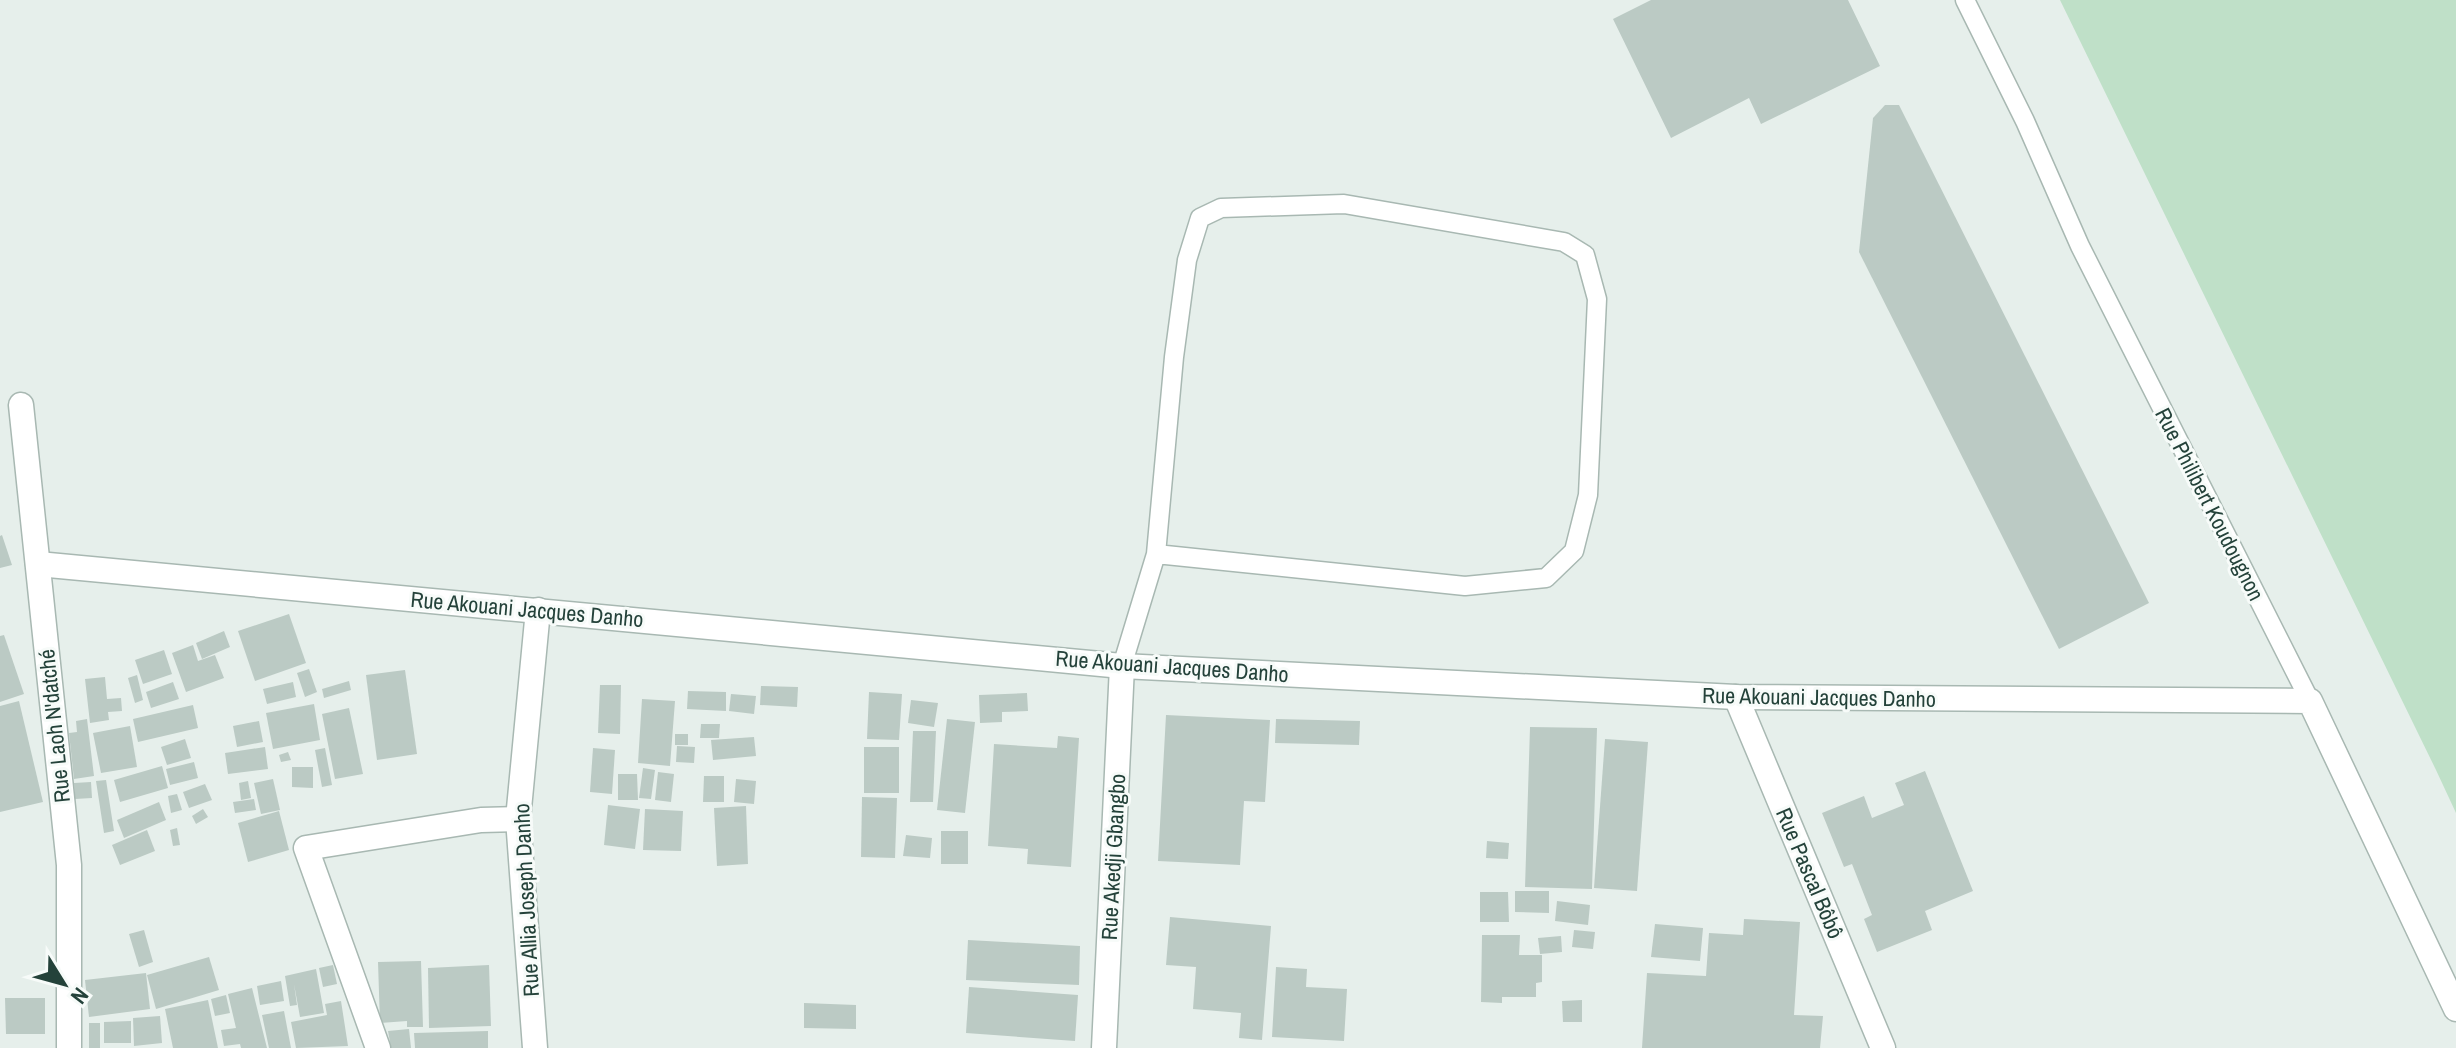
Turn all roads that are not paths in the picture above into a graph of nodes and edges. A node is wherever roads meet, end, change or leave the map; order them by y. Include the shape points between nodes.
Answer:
1 (1965, 0) edge
2 (21, 405) dead end
3 (1156, 554) junction
4 (38, 564) junction
5 (538, 610) junction
6 (1122, 666) junction
7 (1736, 697) junction
8 (2310, 701) junction
9 (518, 819) junction
10 (2456, 1009) edge
11 (69, 1048) edge
12 (378, 1048) edge
13 (535, 1048) edge
14 (1104, 1048) edge
15 (1883, 1048) edge

1 - 8 lane, Rue Philibert Koudougnon via 2080,246
2 - 4 street, Rue Laoh N'datché
3 - 3 lane via 1176,343 1187,260 1200,218 1221,208 1344,204 1564,242 1585,255 1597,299 1588,495 1574,551 1546,578 1465,586
3 - 6 lane
4 - 5 street, Rue Akouani Jacques Danho
4 - 11 street, Rue Laoh N'datché via 69,865
5 - 6 street, Rue Akouani Jacques Danho
5 - 9 street, Rue Allia Joseph Danho
6 - 7 street, Rue Akouani Jacques Danho
6 - 14 street, Rue Akedji Gbangbo
7 - 8 street, Rue Akouani Jacques Danho
7 - 15 street, Rue Pascal Bôbô
8 - 10 street, Rue Philibert Koudougnon
9 - 12 street via 481,820 306,848
9 - 13 street, Rue Allia Joseph Danho

